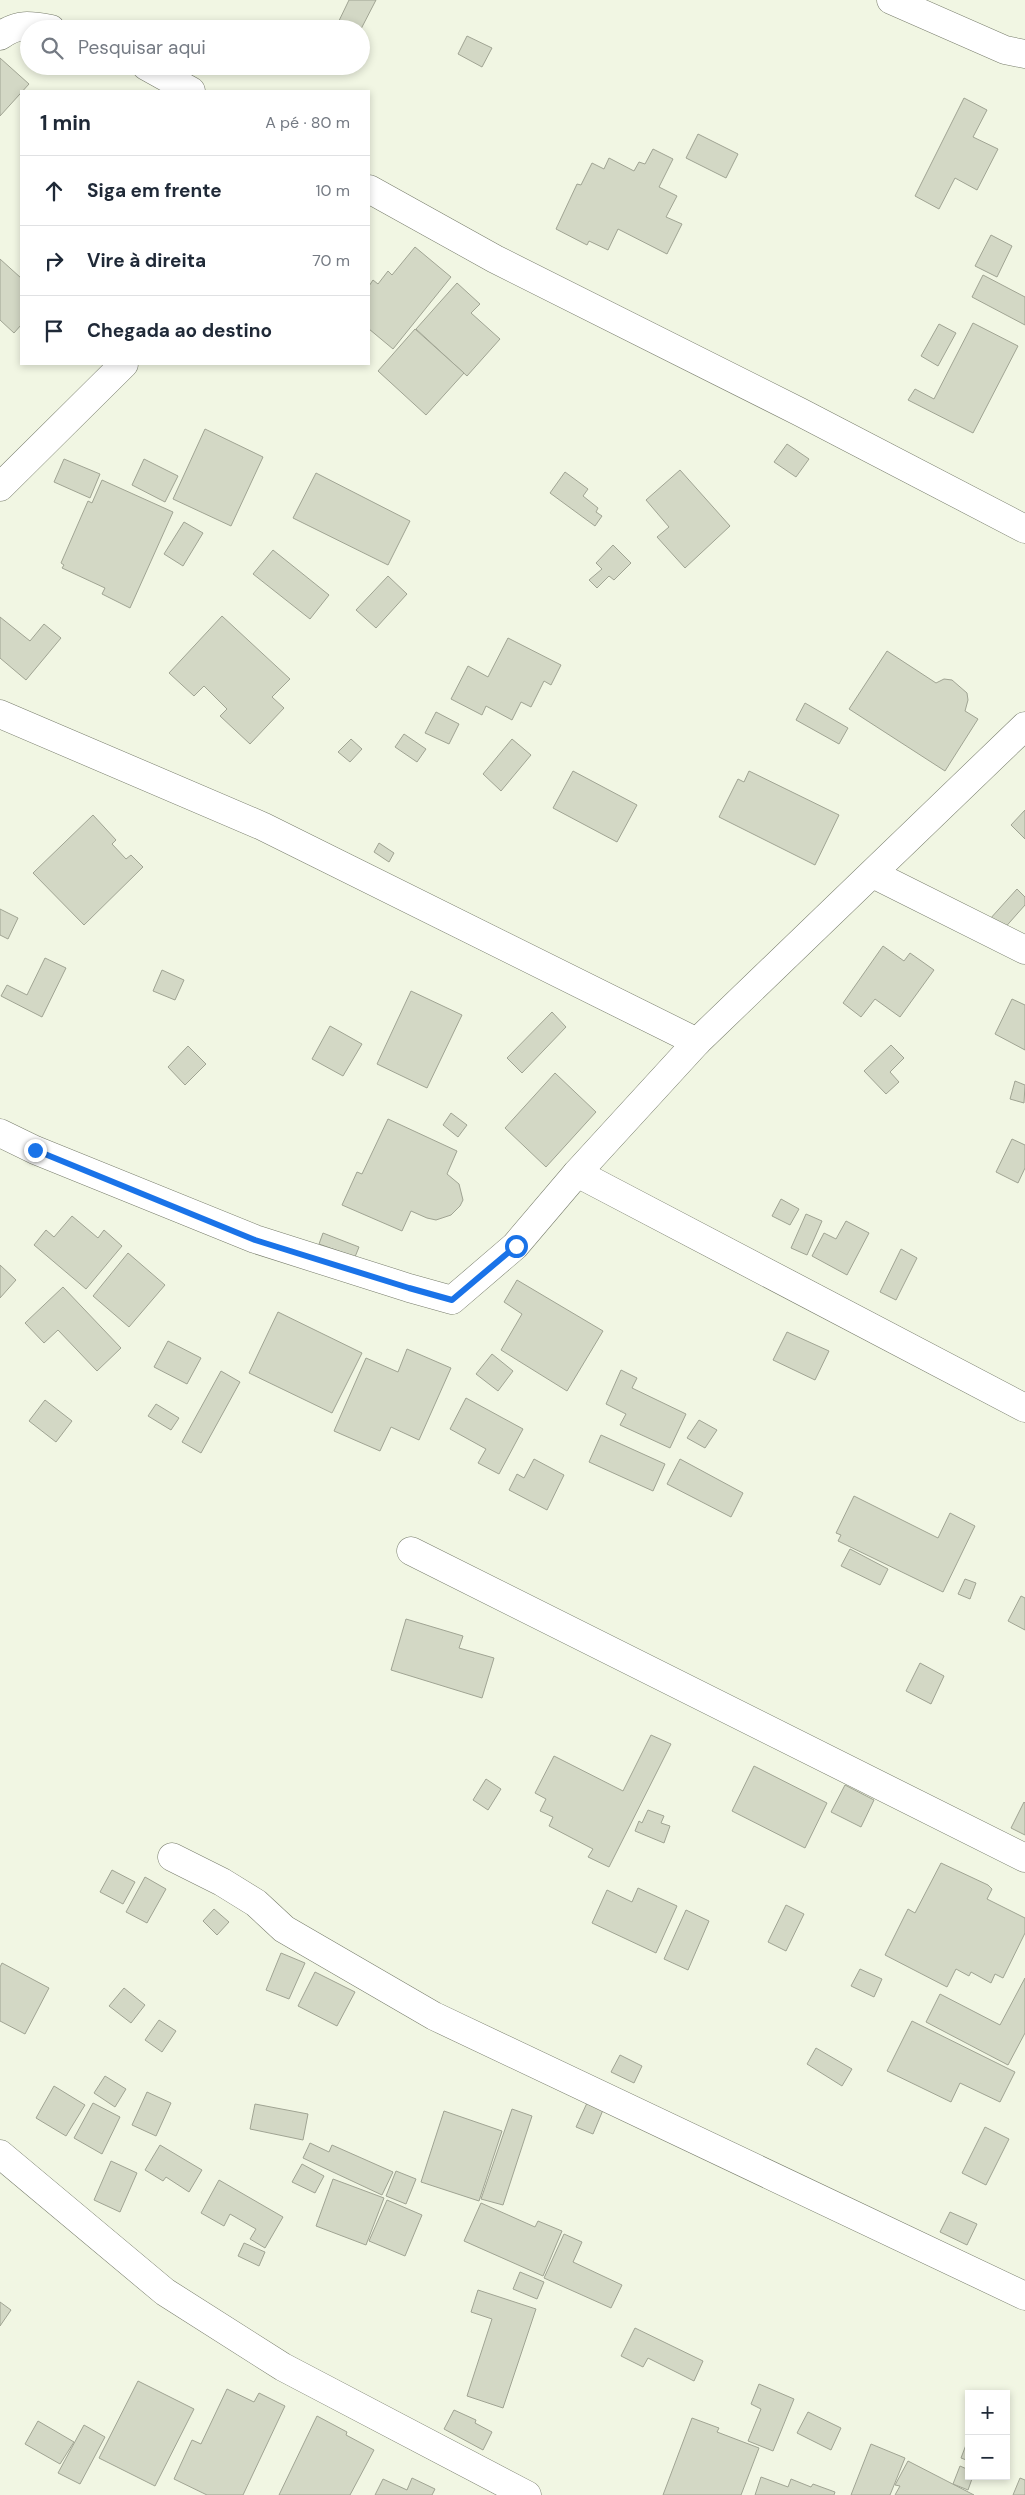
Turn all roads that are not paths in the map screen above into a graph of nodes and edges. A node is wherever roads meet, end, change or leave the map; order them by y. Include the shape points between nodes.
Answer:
1 (891, 0) edge
2 (20, 27) edge
3 (0, 36) edge
4 (1025, 54) edge
5 (162, 75) edge
6 (189, 90) edge
7 (370, 190) edge
8 (123, 365) edge
9 (0, 487) edge
10 (1025, 529) edge
11 (0, 714) edge
12 (1025, 726) edge
13 (873, 874) junction
14 (1025, 950) edge
15 (697, 1042) junction
16 (0, 1133) edge
17 (577, 1173) junction
18 (1025, 1408) edge
19 (411, 1550) dead end
20 (172, 1857) dead end
21 (1025, 1858) edge
22 (0, 2154) edge
23 (1025, 2296) edge
24 (527, 2495) edge

1 - 4 street via 1005,50
2 - 3 street via 13,27
5 - 6 street
7 - 10 street via 495,259
8 - 9 street
11 - 15 street via 262,826
12 - 13 street
13 - 14 street
13 - 15 street
15 - 17 street
16 - 17 street via 255,1240 452,1300 516,1246
17 - 18 street
19 - 21 street
20 - 23 street via 230,1887 256,1903 284,1929 434,2016
22 - 24 street via 165,2292 283,2368

